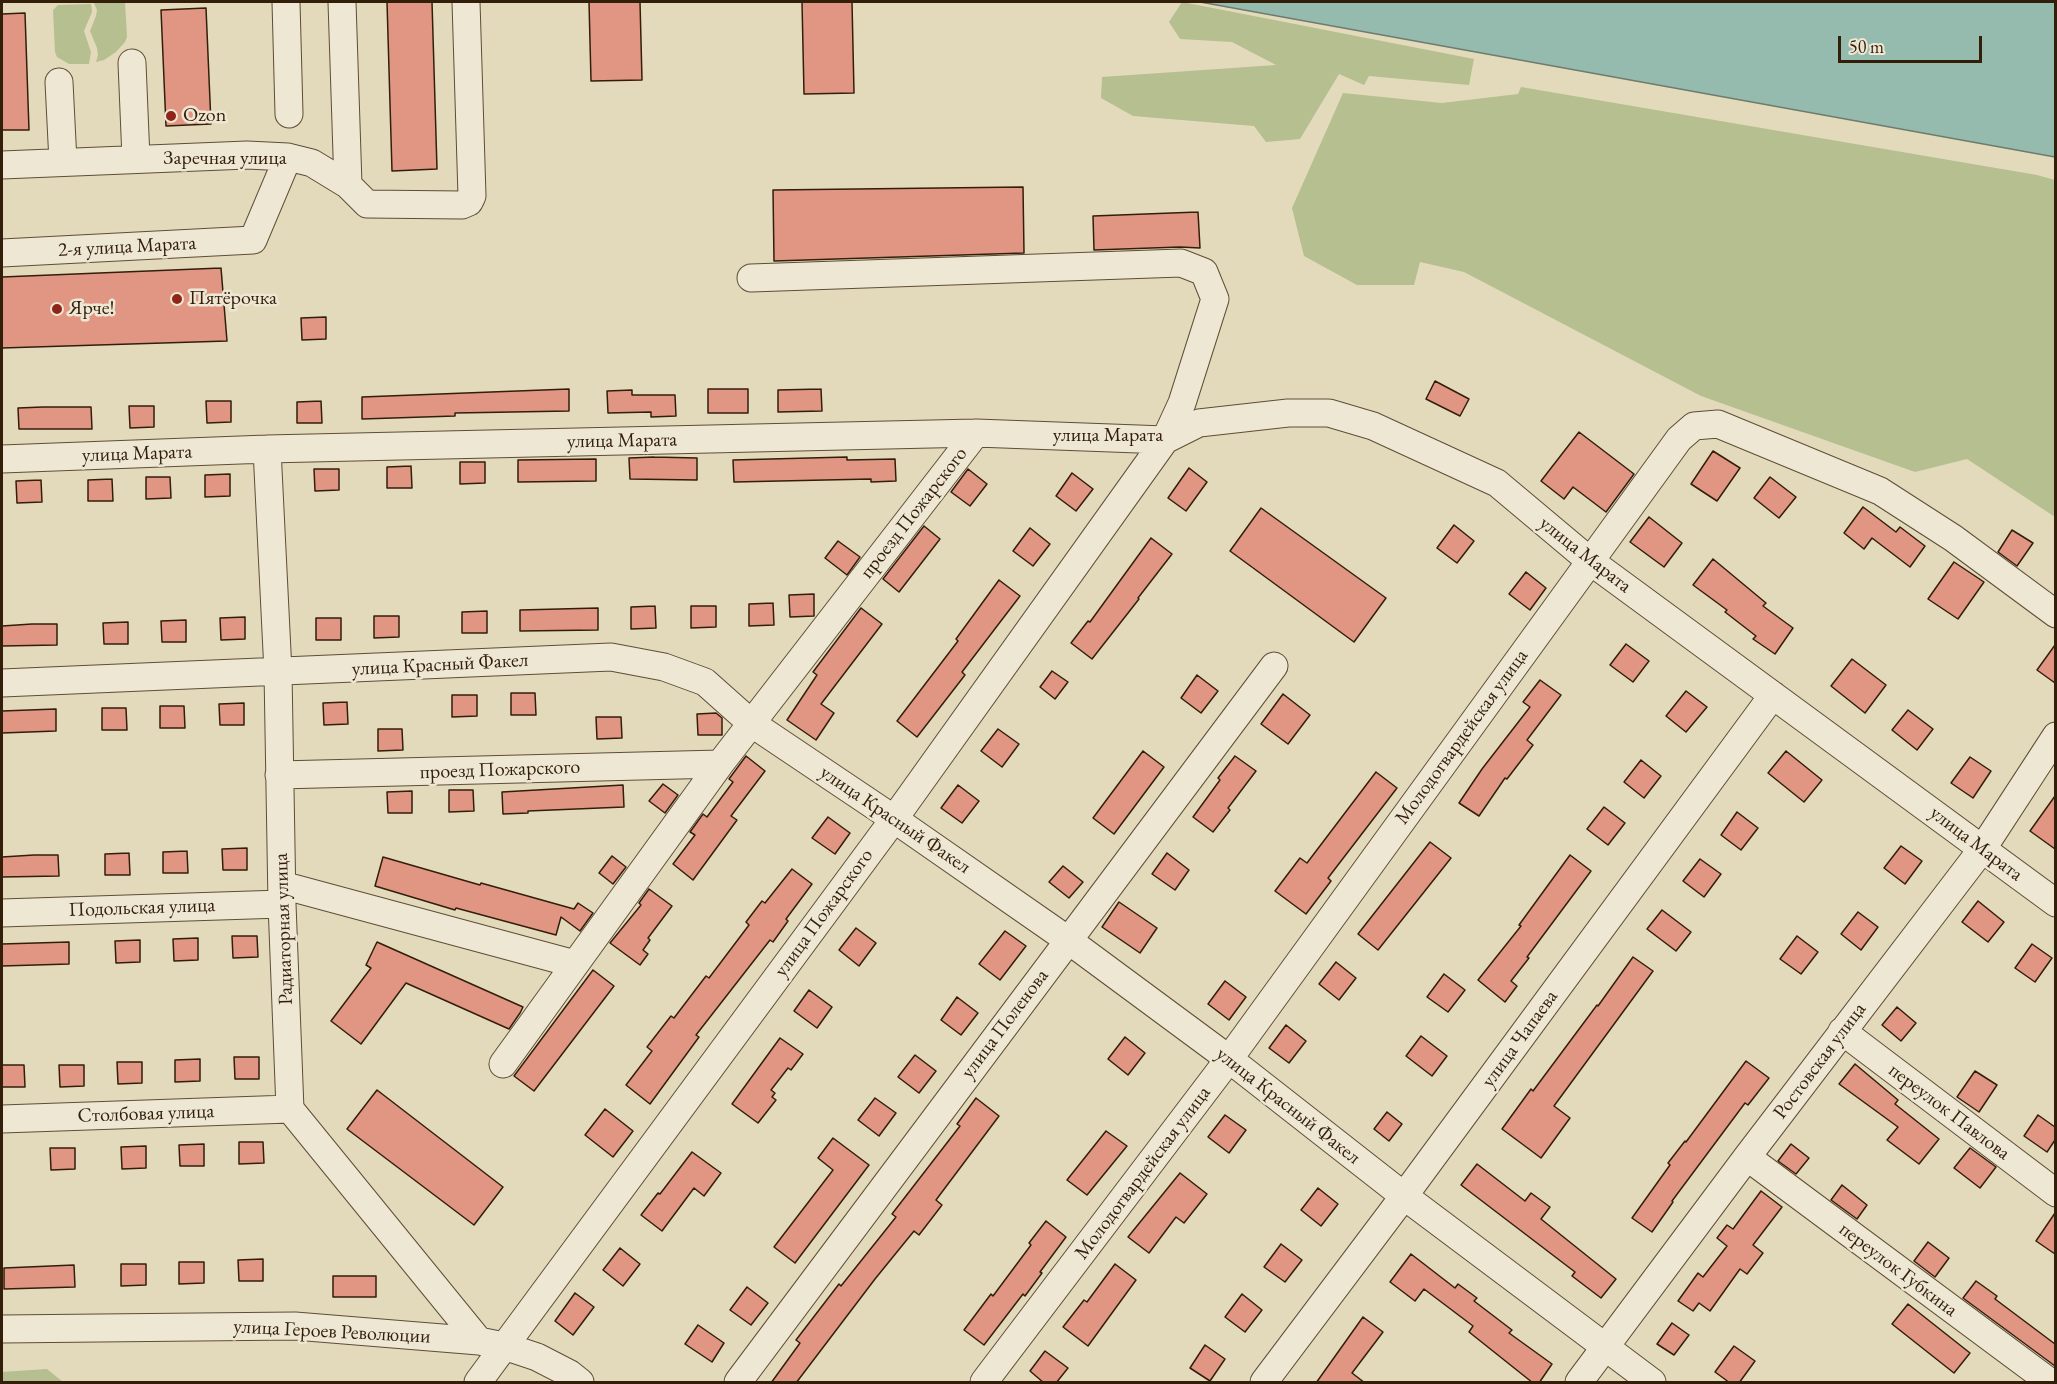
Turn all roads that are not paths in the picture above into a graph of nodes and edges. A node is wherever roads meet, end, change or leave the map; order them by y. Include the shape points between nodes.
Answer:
1 (286, 2) edge
2 (342, 2) edge
3 (466, 2) edge
4 (132, 63) dead end
5 (59, 82) dead end
6 (289, 114) dead end
7 (288, 157) junction
8 (136, 159) junction
9 (63, 162) junction
10 (2, 165) edge
11 (348, 185) junction
12 (2, 253) edge
13 (752, 278) dead end
14 (976, 433) junction
15 (1165, 440) junction
16 (267, 449) junction
17 (2, 459) edge
18 (1590, 561) junction
19 (2055, 614) edge
20 (1274, 666) dead end
21 (278, 672) junction
22 (2, 683) edge
23 (1773, 695) junction
24 (751, 723) junction
25 (2055, 736) edge
26 (720, 764) junction
27 (279, 776) junction
28 (894, 819) junction
29 (1983, 848) junction
30 (282, 895) junction
31 (2055, 903) edge
32 (2, 913) edge
33 (1068, 940) junction
34 (575, 964) junction
35 (1842, 1031) junction
36 (1229, 1059) junction
37 (503, 1064) dead end
38 (290, 1109) junction
39 (2, 1119) edge
40 (1747, 1157) junction
41 (2055, 1193) edge
42 (1404, 1196) junction
43 (2, 1329) edge
44 (491, 1344) junction
45 (1605, 1348) junction
46 (478, 1383) edge
47 (580, 1383) edge
48 (738, 1383) edge
49 (984, 1383) edge
50 (1264, 1383) edge
51 (1579, 1383) edge
52 (1652, 1383) edge
53 (2050, 1383) edge

1 - 6 street
2 - 11 street
3 - 11 street, Заречная улица via 472,196 469,202 367,204
4 - 8 street
5 - 9 street
7 - 8 street, Заречная улица
7 - 11 street, Заречная улица via 312,163
7 - 12 street, 2-я улица Марата via 252,240
8 - 9 street, Заречная улица
9 - 10 street, Заречная улица
13 - 15 street, улица Пожарского via 1181,263 1204,272 1215,299 1182,403
14 - 15 street, улица Марата
14 - 16 street, улица Марата
14 - 24 street, проезд Пожарского
15 - 18 street, улица Марата via 1199,423 1288,413 1329,413 1373,426 1497,483
15 - 28 street, улица Пожарского
16 - 17 street, улица Марата
16 - 21 street, Радиаторная улица
18 - 19 street, Молодогвардейская улица via 1679,439 1694,426 1718,424 1880,491 1953,538
18 - 23 street, улица Марата
18 - 36 street, Молодогвардейская улица
20 - 33 street, улица Поленова
21 - 22 street, улица Красный Факел
21 - 24 street, улица Красный Факел via 611,657 664,667 705,682
21 - 27 street, Радиаторная улица
23 - 29 street, улица Марата
23 - 42 street, улица Чапаева
24 - 26 street, проезд Пожарского
24 - 28 street, улица Красный Факел
25 - 29 street, Ростовская улица
26 - 27 street, проезд Пожарского
26 - 34 street, проезд Пожарского
27 - 30 street, Радиаторная улица
28 - 33 street, улица Красный Факел
28 - 44 street, улица Пожарского
29 - 31 street, улица Марата
29 - 35 street, Ростовская улица
30 - 32 street, Подольская улица
30 - 34 street, Подольская улица
30 - 38 street, Радиаторная улица
33 - 36 street, улица Красный Факел
33 - 48 street, улица Поленова
34 - 37 street, проезд Пожарского
35 - 40 street, Ростовская улица
35 - 41 street, переулок Павлова
36 - 42 street, улица Красный Факел
36 - 49 street, Молодогвардейская улица
38 - 39 street, Столбовая улица
38 - 44 street
40 - 45 street, Ростовская улица
40 - 53 street, переулок Губкина
42 - 45 street, улица Красный Факел
42 - 50 street, улица Чапаева
43 - 44 street, улица Героев Революции via 295,1326
44 - 46 street, улица Пожарского
44 - 47 street, улица Героев Революции via 537,1357
45 - 51 street, Ростовская улица
45 - 52 street, улица Красный Факел

